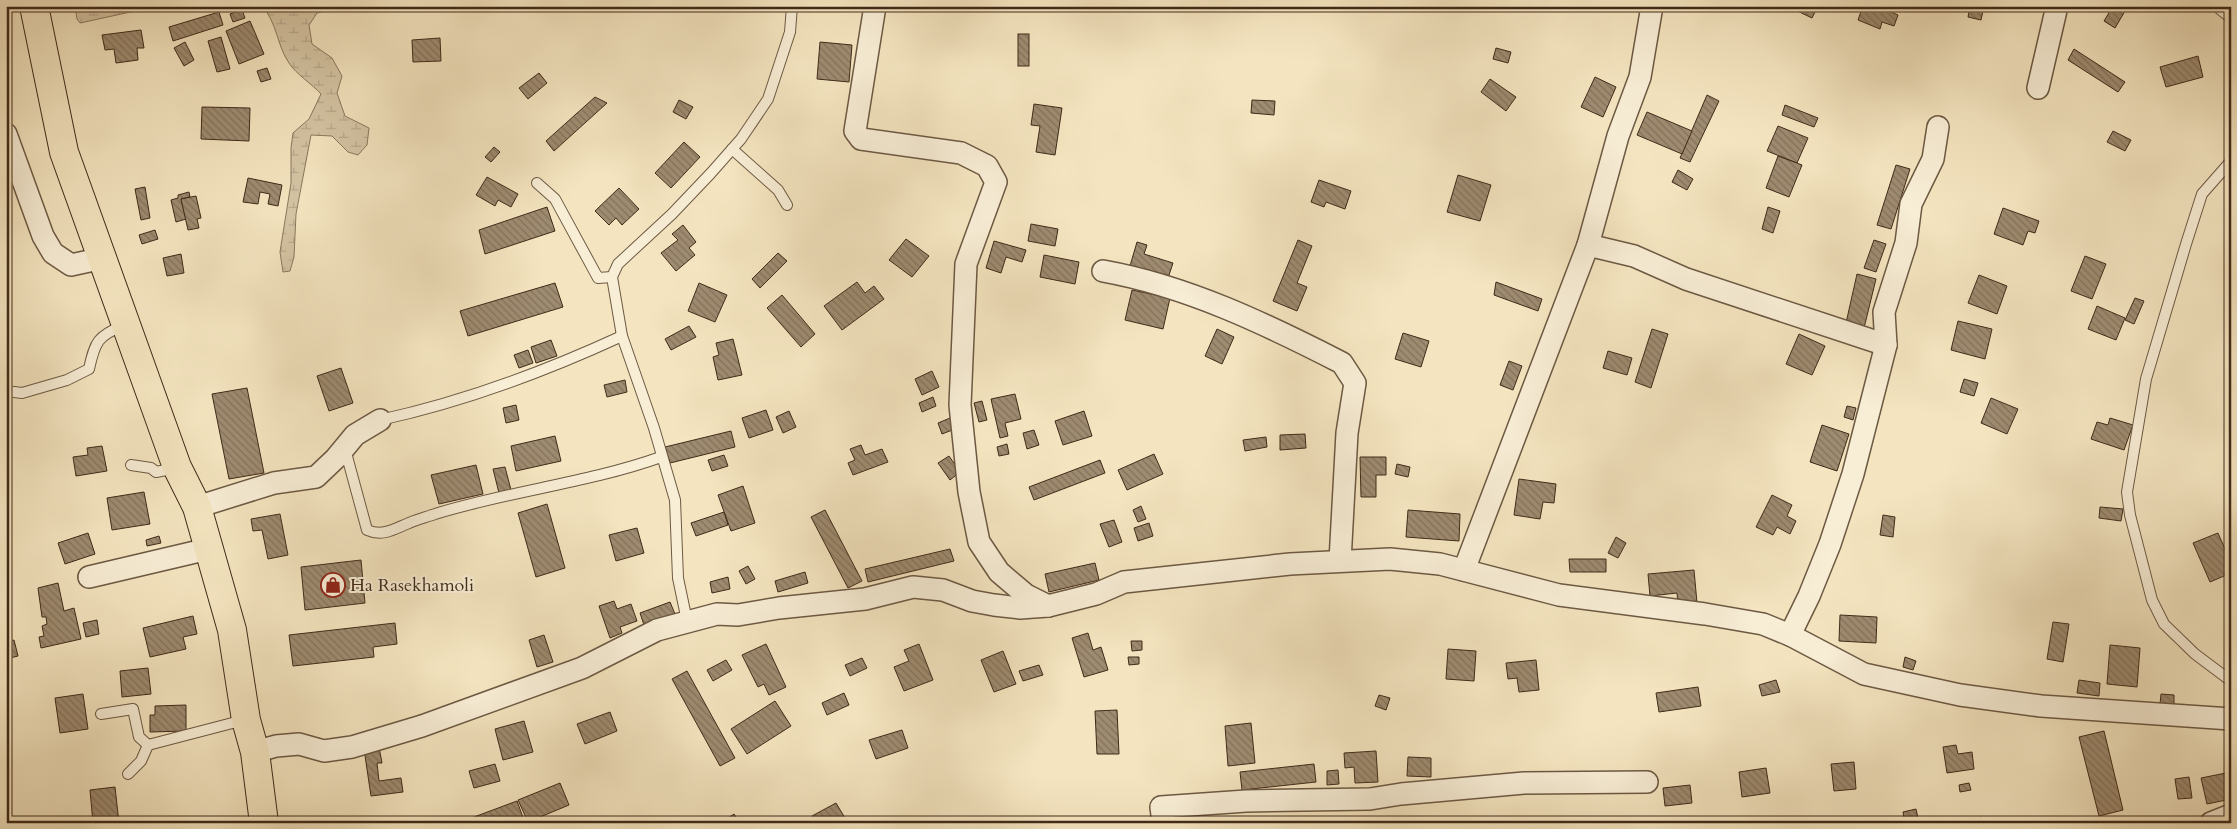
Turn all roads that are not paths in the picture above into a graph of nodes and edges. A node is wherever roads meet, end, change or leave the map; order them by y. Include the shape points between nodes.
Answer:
1 (34, 6) edge
2 (792, 6) edge
3 (876, 6) edge
4 (1652, 6) edge
5 (2058, 6) edge
6 (2216, 6) edge
7 (2231, 18) edge
8 (2038, 88) dead end
9 (1938, 127) dead end
10 (6, 134) edge
11 (732, 149) junction
12 (2231, 161) edge
13 (537, 183) dead end
14 (787, 204) dead end
15 (1588, 245) junction
16 (103, 258) junction
17 (1103, 271) dead end
18 (612, 277) junction
19 (127, 323) junction
20 (622, 336) junction
21 (1886, 345) junction
22 (6, 391) edge
23 (380, 420) joint
24 (344, 448) junction
25 (661, 456) junction
26 (131, 465) dead end
27 (177, 468) junction
28 (197, 507) junction
29 (208, 549) junction
30 (1340, 562) junction
31 (1464, 570) junction
32 (88, 573) dead end
33 (1048, 606) junction
34 (687, 621) junction
35 (1790, 635) junction
36 (2231, 681) edge
37 (101, 714) dead end
38 (2231, 719) edge
39 (246, 720) junction
40 (148, 745) junction
41 (255, 752) junction
42 (128, 774) dead end
43 (1647, 782) dead end
44 (2231, 815) edge
45 (264, 823) edge
46 (1163, 823) edge
47 (2211, 823) edge

1 - 16 main road via 64,152
2 - 11 lane via 790,32 768,99
3 - 33 street via 856,131 861,139 961,153 987,166 996,182 966,264 960,405 969,492 979,542 999,572 1026,595
4 - 15 street via 1640,77 1618,136
5 - 8 street
6 - 7 lane
9 - 21 street via 1933,159 1912,204 1906,243 1884,312
10 - 16 street via 43,236 53,253 71,265
11 - 14 lane via 778,190
11 - 18 lane via 672,214 618,264
12 - 36 lane via 2202,194 2186,244 2146,378 2127,492 2152,600 2164,624 2195,654
13 - 18 lane via 556,199 598,278
15 - 21 street via 1634,256 1686,279
15 - 31 street
16 - 19 main road
17 - 30 street via 1204,299 1342,362 1355,383 1347,433
18 - 20 lane
19 - 22 lane via 103,334 93,352 90,369 22,394
19 - 27 main road
20 - 23 lane via 497,387
20 - 25 lane
21 - 35 street via 1830,544
23 - 24 street via 354,435
24 - 25 lane via 366,530 376,534 443,512 635,466
24 - 28 street via 316,477 274,483
25 - 34 lane via 675,500 678,578
26 - 27 lane via 156,472
27 - 28 main road
28 - 29 main road
29 - 32 street
29 - 39 main road via 232,630
30 - 31 street via 1390,559
30 - 33 street via 1290,564 1124,582 1096,594
31 - 35 street via 1559,595 1763,624
33 - 34 street via 1020,608 994,605 944,590 913,587 865,599 738,615 717,614
34 - 41 street via 657,630 582,668 422,726 352,747 324,751 299,744
35 - 38 street via 1864,674 1960,695 2041,706
37 - 40 lane via 133,709 139,737
39 - 40 lane
39 - 41 main road
40 - 42 lane via 141,761
41 - 45 main road
43 - 46 street via 1524,783 1370,799 1246,801 1161,807
44 - 47 street

